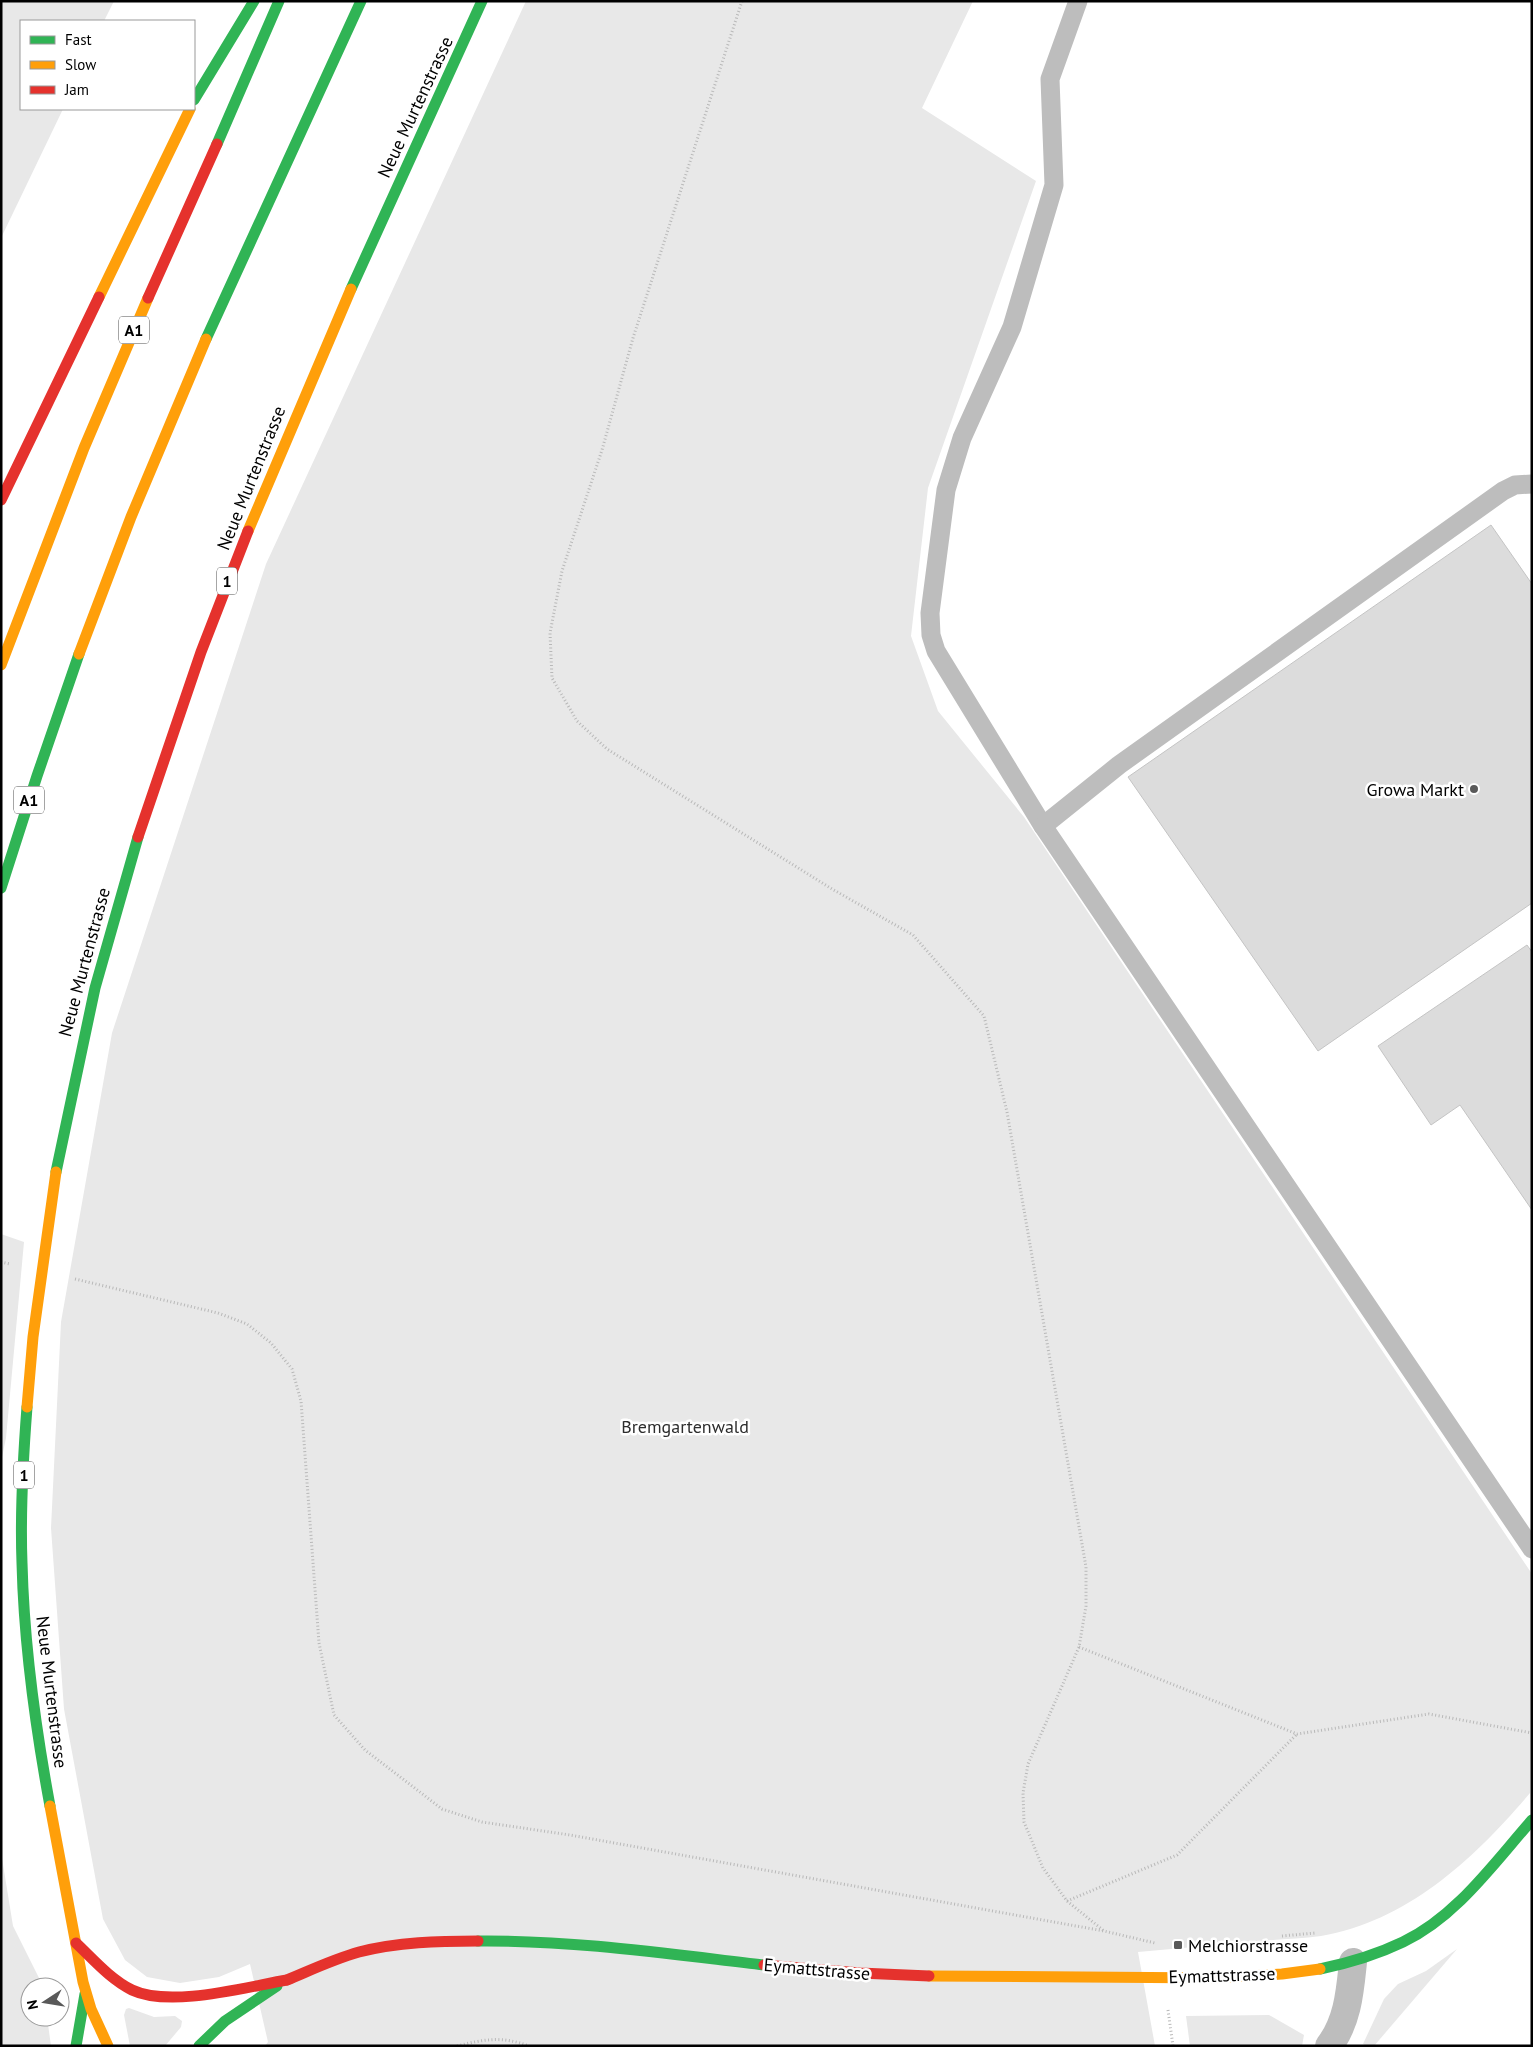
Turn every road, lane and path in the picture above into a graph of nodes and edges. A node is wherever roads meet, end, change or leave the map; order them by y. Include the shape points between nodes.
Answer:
1 (254, 1) edge
2 (279, 1) edge
3 (361, 1) edge
4 (482, 1) edge
5 (742, 1) edge
6 (1078, 1) edge
7 (195, 98) edge
8 (190, 110) edge
9 (1532, 484) edge
10 (1, 500) edge
11 (1, 665) edge
12 (1044, 826) junction
13 (1, 888) edge
14 (103, 1286) dead end
15 (1532, 1549) edge
16 (1079, 1648) junction
17 (1532, 1732) edge
18 (1297, 1734) junction
19 (1532, 1820) edge
20 (1067, 1901) junction
21 (1104, 1931) junction
22 (1318, 1933) dead end
23 (1282, 1936) dead end
24 (76, 1942) junction
25 (1159, 1944) dead end
26 (1353, 1962) junction
27 (287, 1980) junction
28 (85, 1994) junction
29 (76, 2046) edge
30 (108, 2046) edge
31 (199, 2046) edge
32 (457, 2046) edge
33 (529, 2046) edge
34 (1329, 2046) edge

1 - 7 main road
2 - 11 main road, A1 via 85,446
3 - 13 main road, A1 via 250,240 152,467 58,712
4 - 24 main road, Neue Murtenstrasse / 1 via 332,330 213,617 148,799 93,992 70,1090 38,1287 21,1540 23,1599 41,1761
5 - 16 path via 562,571 550,633 552,678 577,721 607,749 832,890 912,936 984,1016 1007,1112 1086,1567 1086,1606
6 - 12 lane via 1050,79 1054,185 1012,328 962,438 946,490 930,613 930,635 936,651
8 - 10 main road
9 - 12 lane via 1515,485 1503,491 1127,759
12 - 15 lane
14 - 21 path via 218,1313 247,1324 271,1344 292,1369 302,1401 319,1643 334,1715 365,1750 442,1808 482,1822
16 - 18 path
16 - 20 path via 1028,1764 1023,1793 1024,1822 1033,1847 1043,1868
17 - 18 path via 1429,1714
18 - 20 path via 1177,1855
19 - 26 main road, Eymattstrasse via 1442,1916 1407,1941
20 - 21 path
21 - 25 path
22 - 23 path
24 - 27 main road via 132,1990 154,1997 184,1997
24 - 28 main road, Neue Murtenstrasse / 1
26 - 27 main road, Eymattstrasse via 1287,1973 1202,1979 964,1978 819,1970 558,1942 472,1940 397,1945 363,1952
26 - 34 street via 1345,2015
27 - 31 main road via 225,2021
28 - 29 main road, Neue Murtenstrasse / 1
28 - 30 main road, Neue Murtenstrasse / 1
32 - 33 path via 482,2040 511,2039

